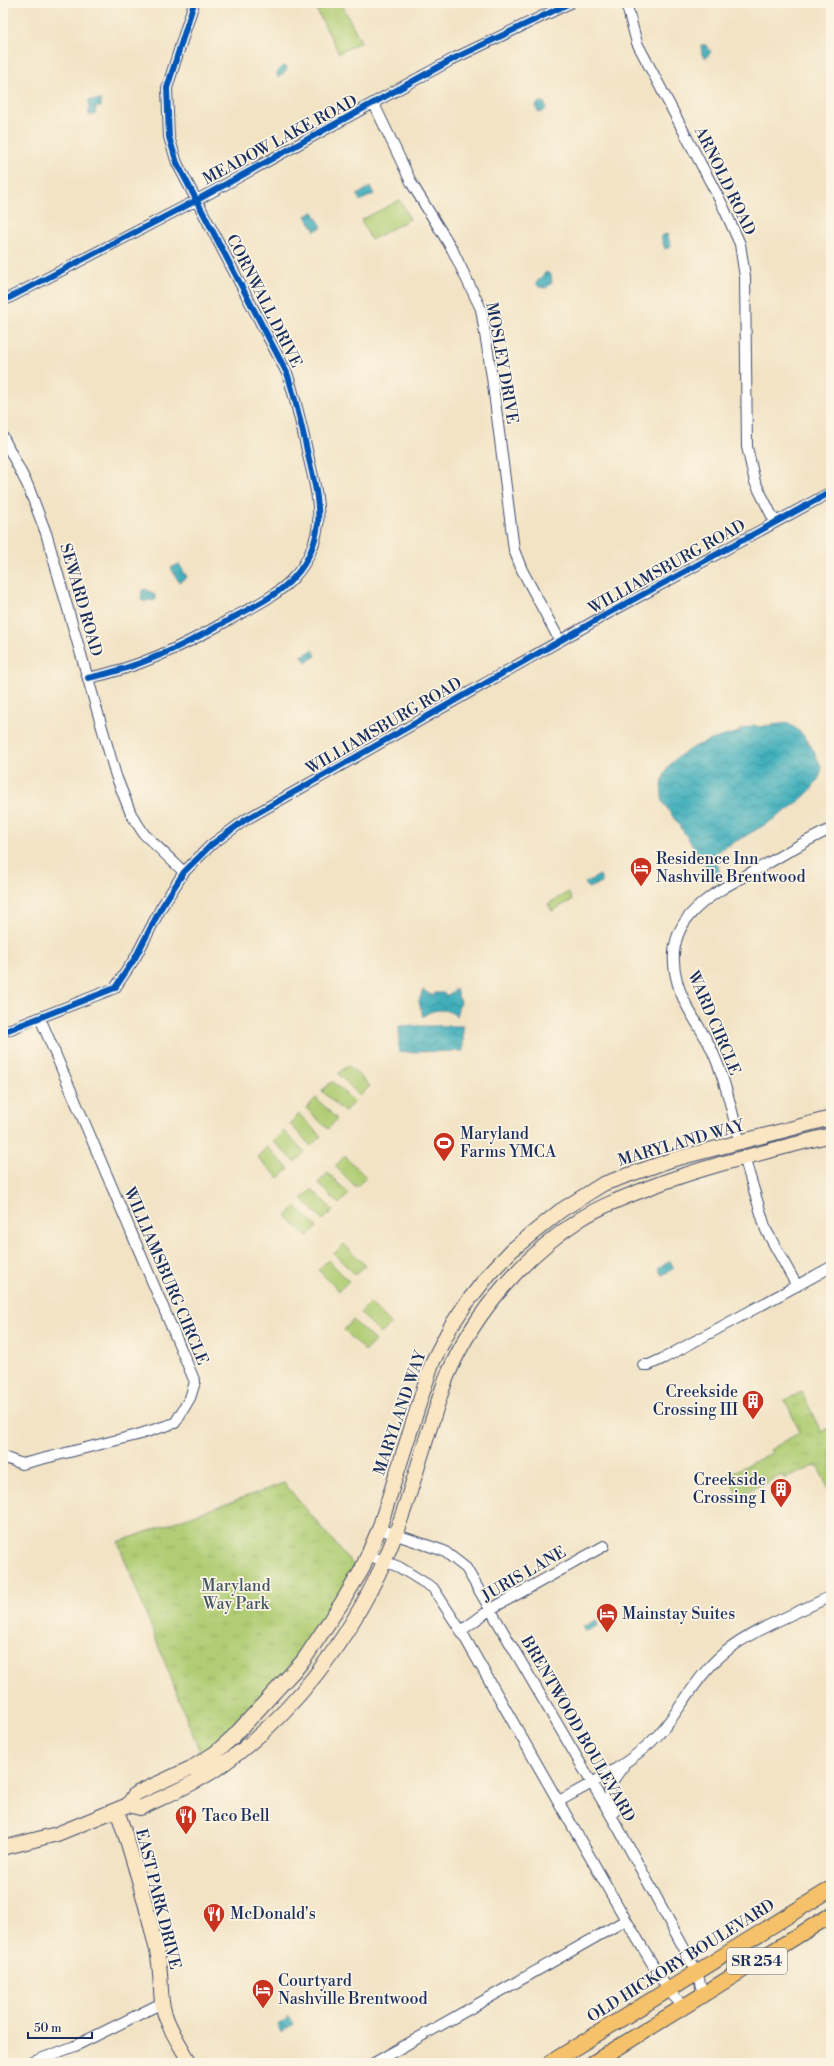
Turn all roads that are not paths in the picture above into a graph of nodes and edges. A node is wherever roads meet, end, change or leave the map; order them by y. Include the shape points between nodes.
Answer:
1 (194, 3) edge
2 (570, 3) edge
3 (626, 3) edge
4 (374, 104) junction
5 (197, 200) junction
6 (3, 301) edge
7 (3, 437) edge
8 (831, 492) edge
9 (775, 522) junction
10 (560, 641) junction
11 (88, 678) junction
12 (831, 829) edge
13 (184, 872) junction
14 (40, 1018) junction
15 (3, 1032) edge
16 (831, 1118) edge
17 (831, 1135) edge
18 (740, 1144) junction
19 (744, 1157) junction
20 (603, 1184) junction
21 (612, 1202) junction
22 (831, 1267) edge
23 (797, 1286) junction
24 (465, 1305) junction
25 (481, 1317) junction
26 (643, 1365) dead end
27 (426, 1379) junction
28 (444, 1386) junction
29 (3, 1457) edge
30 (379, 1529) junction
31 (395, 1534) junction
32 (604, 1546) dead end
33 (368, 1555) junction
34 (384, 1561) junction
35 (831, 1596) edge
36 (491, 1609) junction
37 (461, 1631) junction
38 (256, 1712) junction
39 (271, 1726) junction
40 (629, 1759) junction
41 (591, 1783) junction
42 (559, 1800) junction
43 (123, 1808) junction
44 (620, 1830) junction
45 (3, 1848) edge
46 (831, 1889) edge
47 (831, 1915) edge
48 (626, 1920) junction
49 (697, 1972) junction
50 (668, 1990) junction
51 (703, 1994) junction
52 (162, 2003) junction
53 (683, 2006) junction
54 (30, 2063) edge
55 (190, 2063) edge
56 (374, 2063) edge
57 (550, 2063) edge
58 (593, 2063) edge

1 - 5 street, CORNWALL DRIVE via 167,88 167,117 169,137 177,163
2 - 4 street, MEADOW LAKE ROAD via 462,55
3 - 9 street, ARNOLD ROAD via 637,43 722,204 740,244 745,277 748,453 755,482
4 - 5 street, MEADOW LAKE ROAD
4 - 10 street, MOSLEY DRIVE via 412,184 452,249 481,309 514,550
5 - 6 street, MEADOW LAKE ROAD
5 - 11 street, CORNWALL DRIVE via 287,373 298,409 317,502 316,534 302,567 287,584 274,593 161,656
7 - 11 street, SEWARD ROAD via 28,486 46,533
8 - 9 street, WILLIAMSBURG ROAD
9 - 10 street, WILLIAMSBURG ROAD
10 - 13 street, WILLIAMSBURG ROAD via 245,820 211,845
11 - 13 street, SEWARD ROAD via 116,776 131,814 144,834
12 - 18 street, WARD CIRCLE via 704,900 685,921 676,943 674,962 678,985 715,1058 729,1098
13 - 14 street, WILLIAMSBURG ROAD via 115,988
14 - 15 street, WILLIAMSBURG ROAD
14 - 29 street, WILLIAMSBURG CIRCLE via 195,1382 190,1398 175,1423 22,1464
16 - 18 main road, MARYLAND WAY
17 - 19 main road, MARYLAND WAY
18 - 19 main road
18 - 20 main road, MARYLAND WAY via 671,1160
19 - 21 main road, MARYLAND WAY via 673,1178
19 - 23 street via 766,1230
20 - 21 main road
20 - 24 main road, MARYLAND WAY via 560,1211 518,1245 490,1273
21 - 25 main road, MARYLAND WAY via 582,1218 535,1254 495,1297
22 - 23 street
23 - 26 street via 660,1360
24 - 25 main road
24 - 27 main road, MARYLAND WAY via 451,1326
25 - 28 main road, MARYLAND WAY via 449,1371
27 - 28 main road
27 - 30 main road, MARYLAND WAY
28 - 31 main road, MARYLAND WAY
30 - 31 street, BRENTWOOD BOULEVARD
30 - 33 main road, MARYLAND WAY
31 - 34 main road, MARYLAND WAY
31 - 36 street, BRENTWOOD BOULEVARD via 444,1551 466,1568
32 - 36 street, JURIS LANE
33 - 34 street
33 - 38 main road, MARYLAND WAY via 341,1604 303,1661
34 - 37 street via 433,1588
34 - 39 main road, MARYLAND WAY via 357,1616 316,1674
35 - 40 street via 725,1652 705,1673 659,1734
36 - 37 street, JURIS LANE
36 - 41 street, BRENTWOOD BOULEVARD
37 - 42 street
38 - 39 main road
38 - 43 main road, MARYLAND WAY via 215,1753 193,1767 135,1794
39 - 43 main road, MARYLAND WAY via 222,1766 199,1780 140,1808
40 - 41 street
40 - 44 street via 612,1780 608,1792
41 - 42 street
41 - 44 street, BRENTWOOD BOULEVARD
42 - 48 street
43 - 45 main road, MARYLAND WAY via 57,1834
43 - 52 main road, EAST PARK DRIVE via 127,1838 158,1953
44 - 49 street, BRENTWOOD BOULEVARD
46 - 49 main road, OLD HICKORY BOULEVARD / SR 254
47 - 51 main road, SR 254
48 - 50 street
48 - 56 street
49 - 50 main road, OLD HICKORY BOULEVARD / SR 254
49 - 51 street, BRENTWOOD BOULEVARD
50 - 53 street
50 - 57 main road, OLD HICKORY BOULEVARD / SR 254
51 - 53 main road, SR 254
52 - 54 street via 75,2046
52 - 55 main road, EAST PARK DRIVE via 167,2021
53 - 58 main road, SR 254

